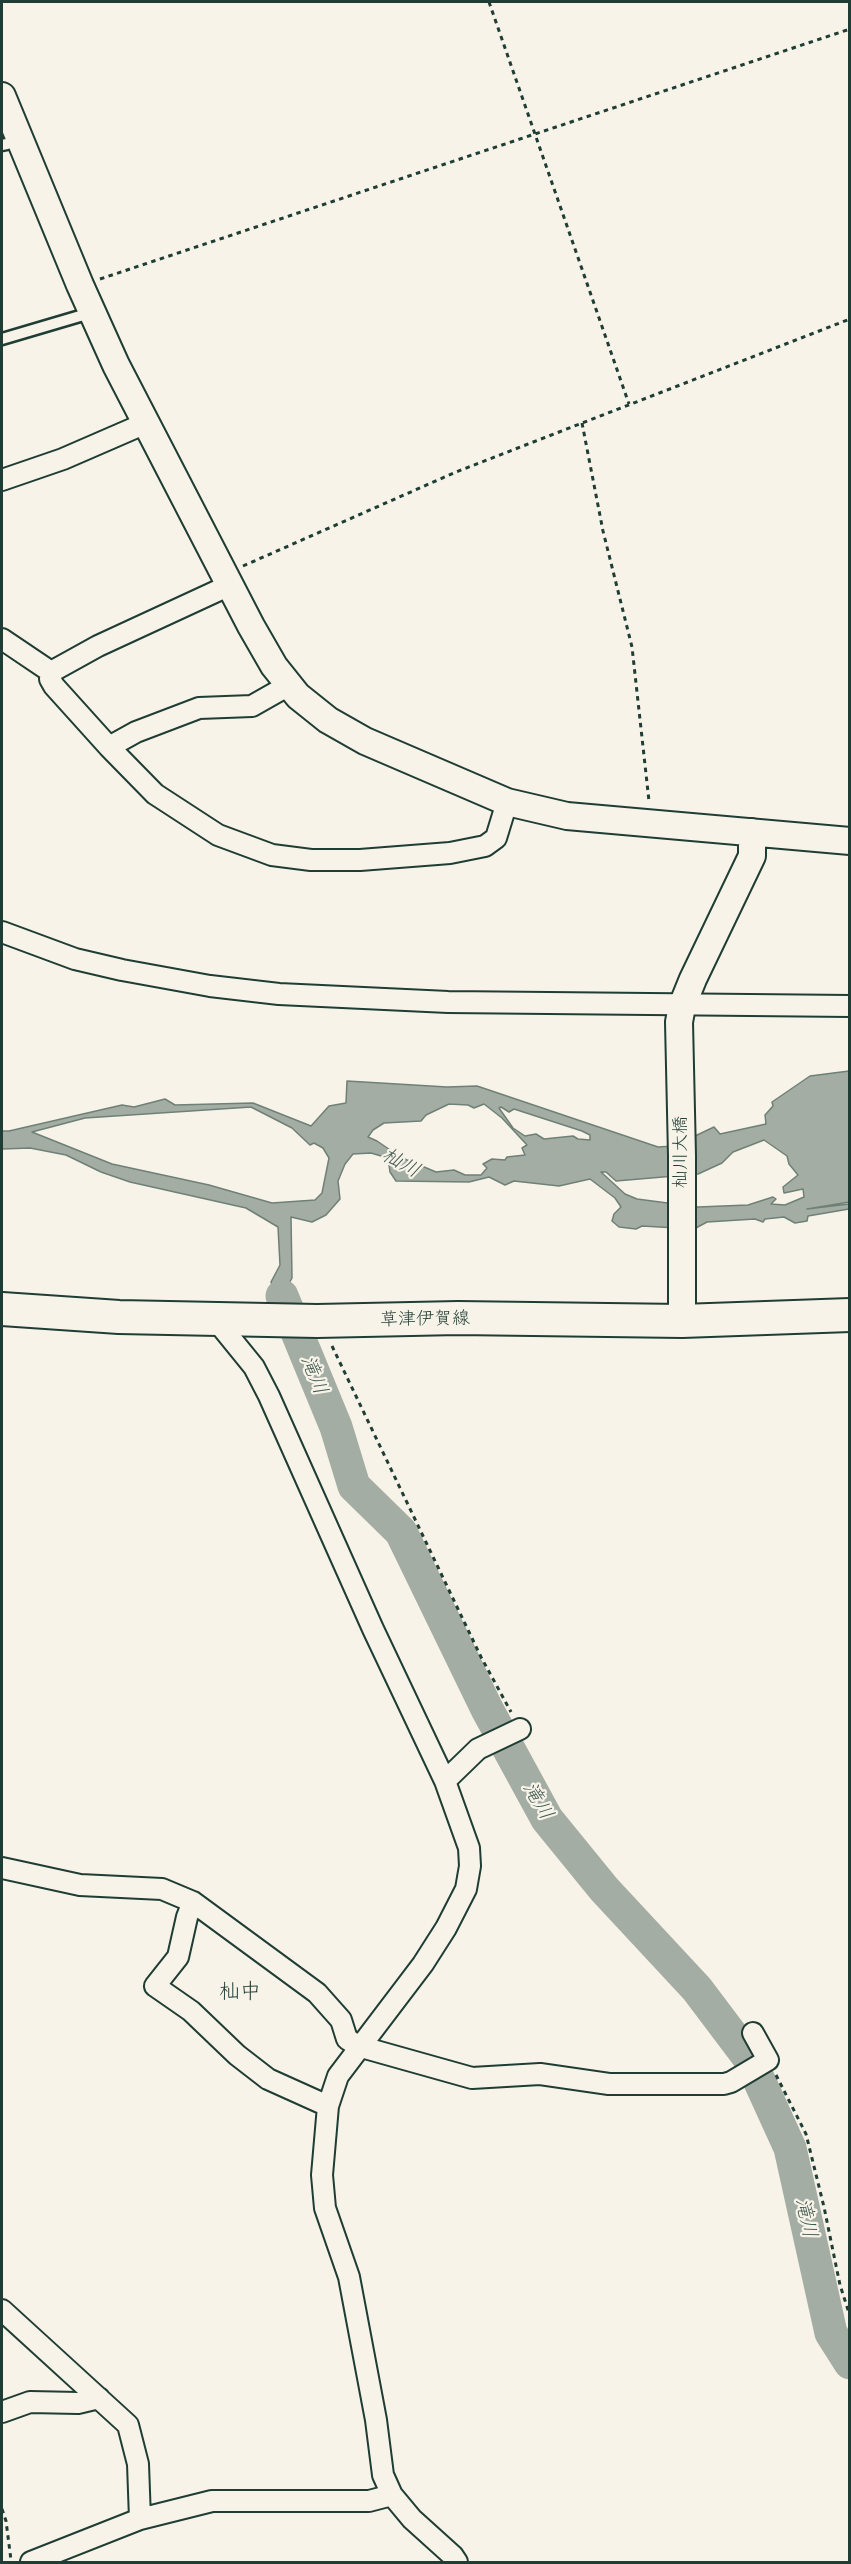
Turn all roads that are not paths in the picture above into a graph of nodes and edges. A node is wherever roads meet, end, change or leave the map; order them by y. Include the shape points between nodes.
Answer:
1 (2, 96) edge
2 (80, 316) dead end
3 (2, 339) edge
4 (146, 423) junction
5 (2, 480) edge
6 (227, 579) junction
7 (2, 639) edge
8 (51, 672) junction
9 (289, 685) junction
10 (109, 747) junction
11 (507, 802) junction
12 (752, 832) junction
13 (849, 841) edge
14 (2, 932) edge
15 (849, 1006) edge
16 (681, 1014) junction
17 (2, 1309) edge
18 (849, 1316) edge
19 (215, 1319) junction
20 (682, 1321) junction
21 (516, 1731) road end
22 (445, 1781) junction
23 (2, 1868) edge
24 (193, 1902) junction
25 (753, 2032) dead end
26 (358, 2046) junction
27 (328, 2106) junction
28 (2, 2310) edge
29 (99, 2398) junction
30 (2, 2412) edge
31 (392, 2494) junction
32 (140, 2519) junction
33 (31, 2562) edge
34 (457, 2562) edge

1 - 4 street via 80,285
2 - 3 lane
4 - 5 street
4 - 6 street
6 - 8 street
6 - 9 street via 262,646
7 - 8 street
8 - 10 street via 54,686
9 - 10 street via 252,706 199,708 136,732
9 - 11 street via 311,707 345,730
10 - 11 street via 155,794 196,823 233,842 284,857 360,860 450,854 485,846 496,838
11 - 12 street via 567,816
12 - 13 street
12 - 16 street via 752,856
14 - 16 street via 75,958 210,986 279,994
15 - 16 street
16 - 20 street, 杣川大橋
17 - 19 main road, 草津伊賀線
18 - 20 main road, 草津伊賀線
19 - 20 main road, 草津伊賀線
19 - 22 street via 254,1367 269,1396
21 - 22 street via 478,1749
22 - 26 street via 469,1848 466,1889 423,1964
23 - 24 street via 80,1885 162,1889
24 - 26 street via 317,1993 341,2020 347,2039
24 - 27 street via 178,1957 155,1986 191,2011 268,2079
25 - 26 street via 766,2062 723,2084 609,2084 540,2074 472,2078
26 - 27 street via 338,2076
27 - 31 street via 322,2175 325,2208 349,2277 383,2475
28 - 29 street
29 - 30 street via 78,2403 30,2402
29 - 32 street via 128,2425 138,2464
31 - 32 street via 369,2501 212,2501
31 - 34 street
32 - 33 street

